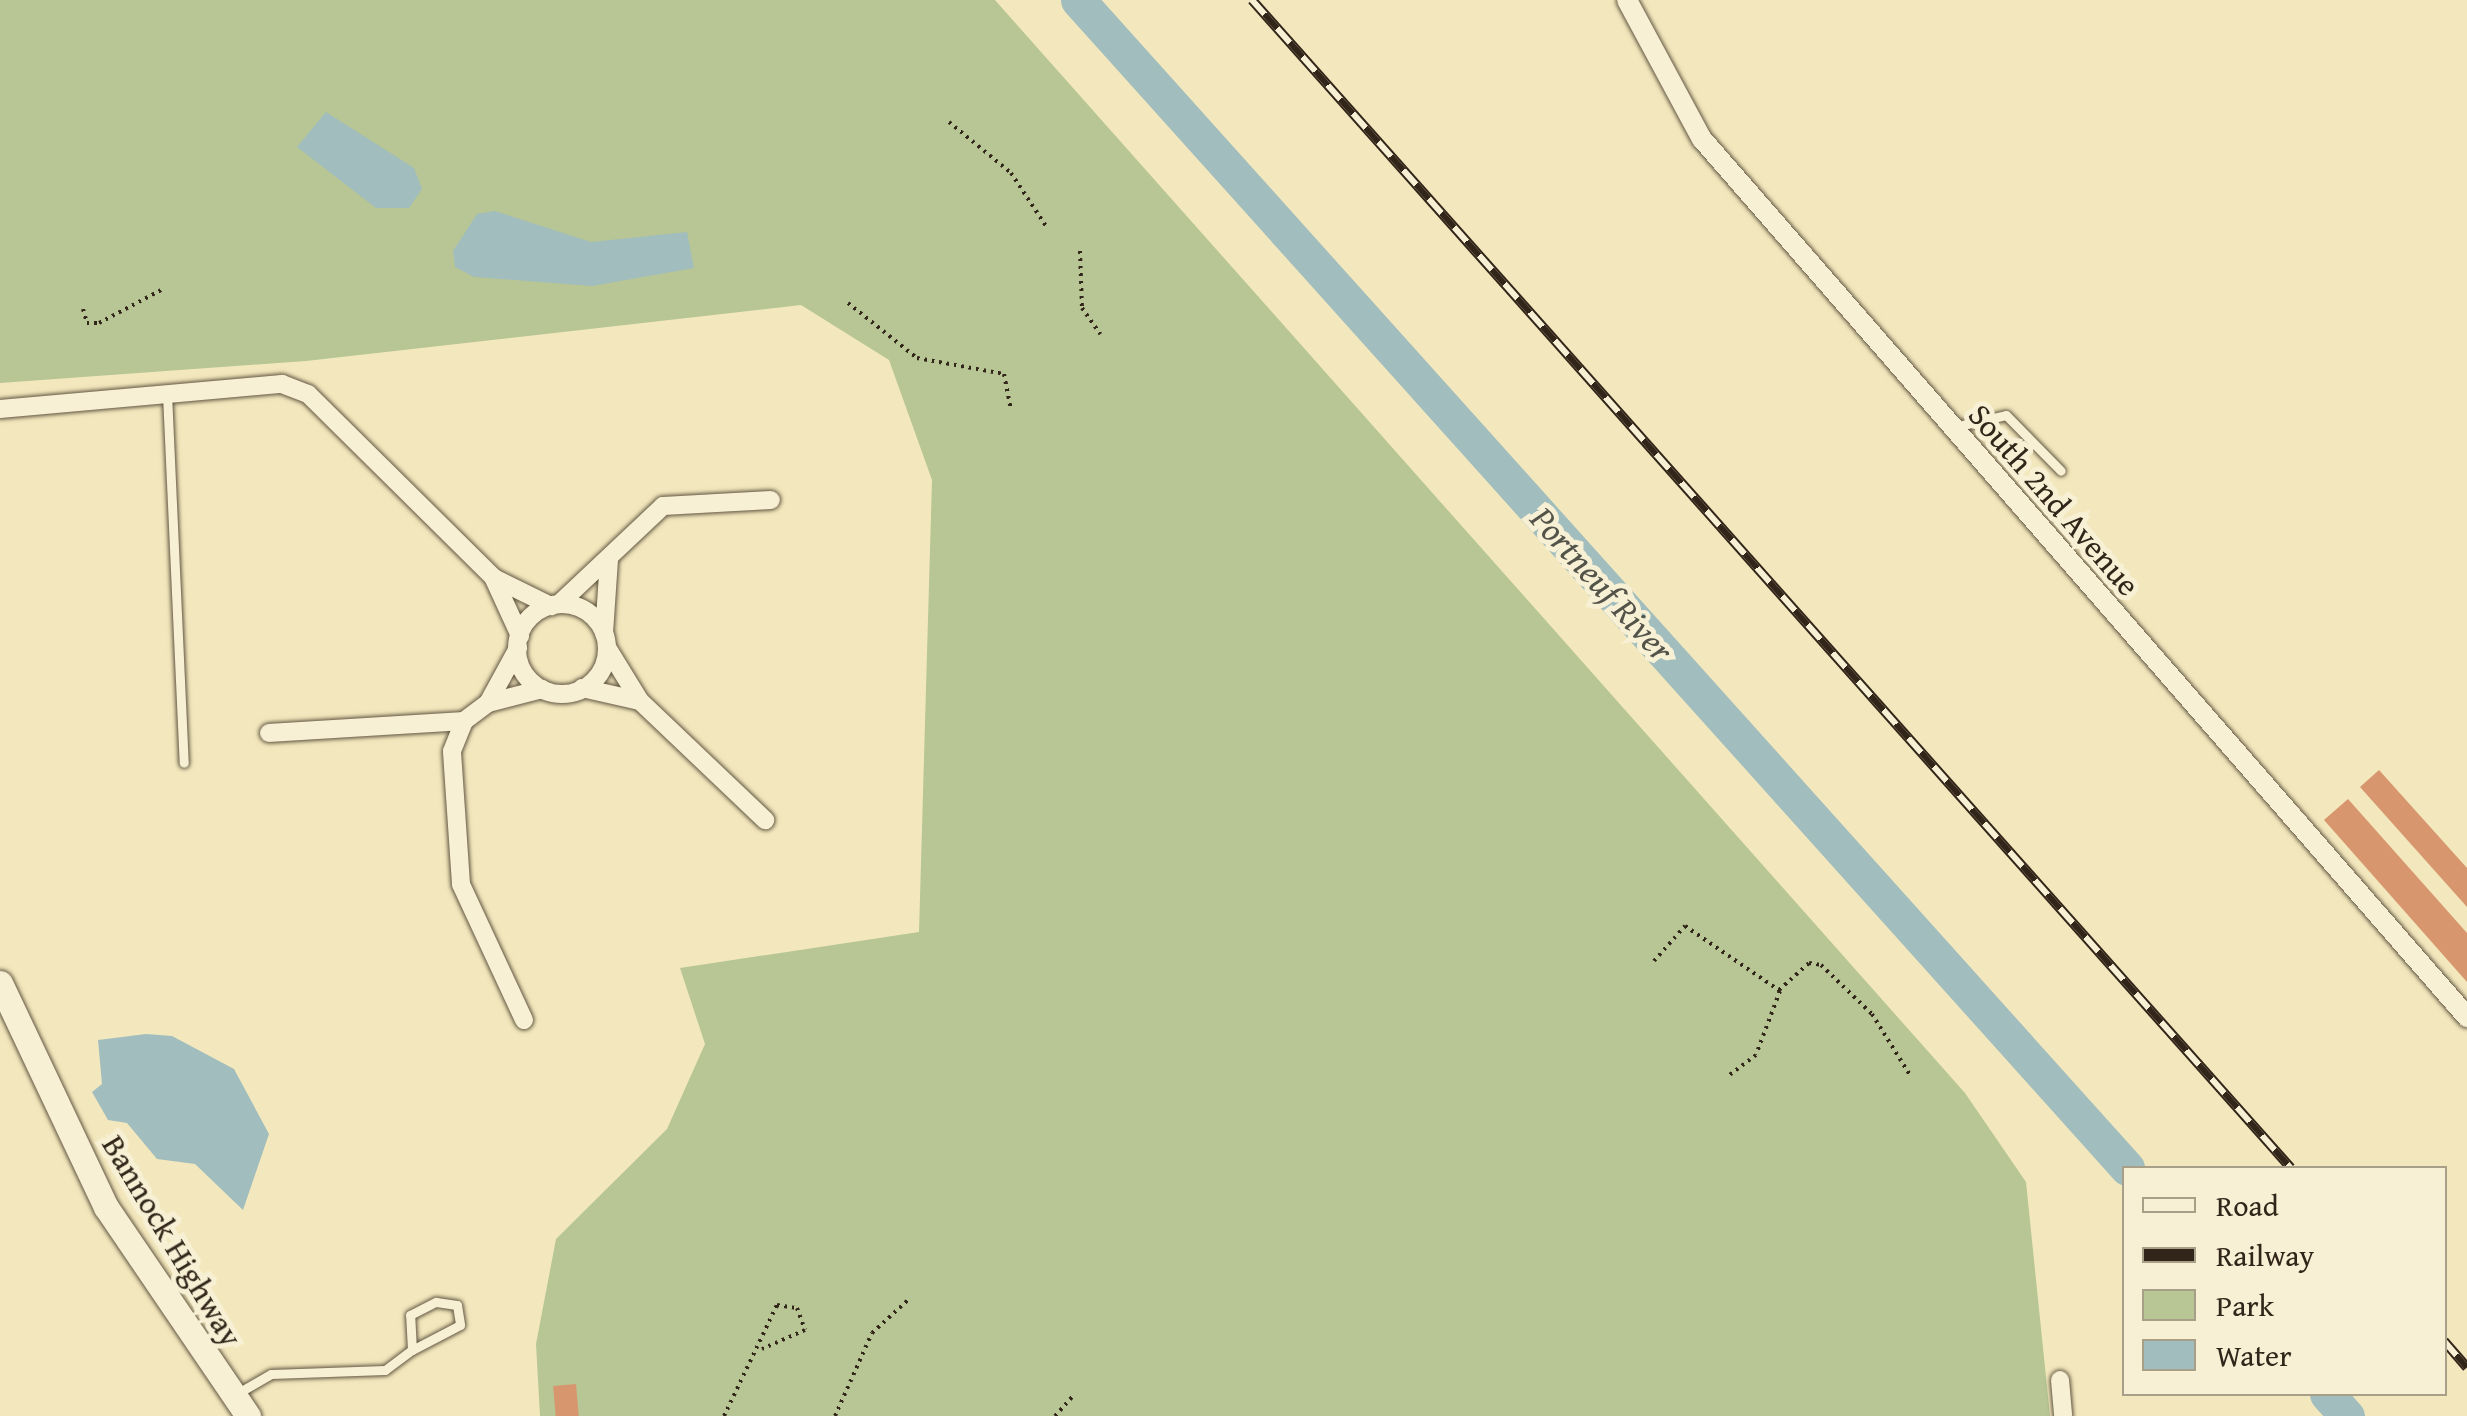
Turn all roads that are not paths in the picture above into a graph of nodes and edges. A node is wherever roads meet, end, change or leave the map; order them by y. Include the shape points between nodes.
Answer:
1 (1626, 0) edge
2 (167, 394) junction
3 (0, 409) edge
4 (1951, 428) junction
5 (2062, 471) dead end
6 (772, 500) dead end
7 (610, 560) junction
8 (494, 578) junction
9 (555, 605) junction
10 (606, 640) junction
11 (519, 642) junction
12 (582, 688) junction
13 (542, 689) junction
14 (640, 701) junction
15 (488, 703) junction
16 (464, 722) junction
17 (268, 733) dead end
18 (184, 763) dead end
19 (765, 820) dead end
20 (0, 983) edge
21 (2467, 1017) edge
22 (524, 1020) dead end
23 (412, 1350) junction
24 (2060, 1380) dead end
25 (240, 1407) edge
26 (2064, 1416) edge

1 - 4 street, South 2nd Avenue via 1702,139
2 - 3 street
2 - 8 street via 282,384 308,394
2 - 18 lane
4 - 5 lane via 2006,415
4 - 21 street, South 2nd Avenue
6 - 7 street via 664,506
7 - 9 street
7 - 10 street
8 - 9 street
8 - 11 street
9 - 10 street via 587,611
9 - 11 street
10 - 12 street via 599,674
10 - 14 street
11 - 13 street via 523,671
11 - 15 street
12 - 13 street
12 - 14 street
13 - 15 street
14 - 19 street
15 - 16 street
16 - 17 street
16 - 22 street via 452,750 461,884
20 - 25 main road, Bannock Highway via 106,1207
23 - 23 lane via 460,1325 457,1305 436,1302 410,1315
23 - 25 lane via 385,1370 271,1374
24 - 26 street

